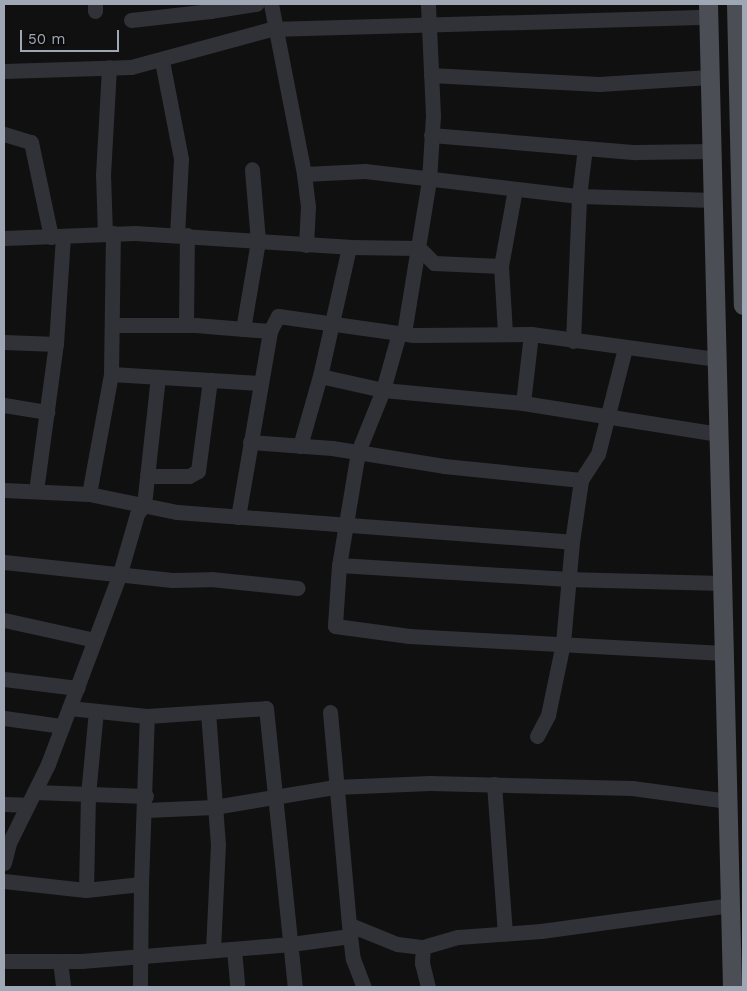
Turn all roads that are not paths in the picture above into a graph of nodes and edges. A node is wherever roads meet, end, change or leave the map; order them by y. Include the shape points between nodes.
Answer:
1 (256, 4) edge
2 (271, 4) edge
3 (428, 4) edge
4 (736, 4) edge
5 (211, 8) edge
6 (708, 10) edge
7 (131, 20) dead end
8 (429, 23) junction
9 (277, 28) junction
10 (162, 61) junction
11 (109, 67) junction
12 (4, 71) edge
13 (431, 75) junction
14 (710, 77) junction
15 (4, 134) edge
16 (431, 135) junction
17 (585, 148) junction
18 (712, 151) junction
19 (741, 165) edge
20 (252, 169) dead end
21 (304, 174) junction
22 (429, 181) junction
23 (515, 189) junction
24 (579, 196) junction
25 (713, 200) junction
26 (109, 233) junction
27 (182, 235) junction
28 (57, 236) junction
29 (4, 238) edge
30 (258, 241) junction
31 (306, 245) junction
32 (349, 248) junction
33 (419, 248) junction
34 (501, 266) junction
35 (743, 305) edge
36 (332, 324) junction
37 (113, 325) junction
38 (186, 325) junction
39 (243, 329) junction
40 (270, 331) junction
41 (402, 333) junction
42 (505, 333) junction
43 (532, 334) junction
44 (574, 341) junction
45 (4, 342) edge
46 (56, 344) junction
47 (625, 348) junction
48 (717, 359) junction
49 (111, 374) junction
50 (320, 376) junction
51 (158, 377) junction
52 (210, 380) junction
53 (260, 383) junction
54 (383, 390) junction
55 (523, 403) junction
56 (4, 405) edge
57 (47, 412) junction
58 (605, 417) junction
59 (719, 434) junction
60 (250, 442) junction
61 (300, 446) junction
62 (358, 452) junction
63 (147, 476) junction
64 (581, 480) junction
65 (4, 490) edge
66 (36, 491) junction
67 (89, 494) junction
68 (144, 505) junction
69 (238, 517) junction
70 (345, 526) junction
71 (572, 542) junction
72 (4, 562) edge
73 (339, 565) junction
74 (120, 573) junction
75 (568, 580) junction
76 (722, 583) junction
77 (298, 588) dead end
78 (4, 620) edge
79 (95, 640) junction
80 (563, 643) junction
81 (724, 653) junction
82 (4, 678) edge
83 (77, 688) junction
84 (69, 708) junction
85 (96, 711) junction
86 (208, 712) junction
87 (330, 712) dead end
88 (147, 716) junction
89 (4, 718) edge
90 (62, 726) junction
91 (537, 736) dead end
92 (494, 784) junction
93 (335, 787) junction
94 (88, 795) junction
95 (276, 797) junction
96 (31, 799) junction
97 (728, 801) junction
98 (146, 803) junction
99 (4, 804) edge
100 (214, 808) junction
101 (4, 863) edge
102 (4, 881) edge
103 (141, 884) junction
104 (86, 890) junction
105 (730, 905) junction
106 (350, 930) junction
107 (505, 934) junction
108 (291, 944) junction
109 (423, 947) junction
110 (234, 949) junction
111 (213, 950) junction
112 (139, 956) junction
113 (4, 960) edge
114 (60, 961) junction
115 (63, 987) edge
116 (140, 987) edge
117 (237, 987) edge
118 (295, 987) edge
119 (364, 987) edge
120 (428, 987) edge
121 (732, 987) edge

1 - 5 street
2 - 9 street
3 - 8 street
4 - 19 main road
5 - 7 street
6 - 8 street
6 - 14 main road
8 - 9 street
8 - 13 street
9 - 10 street
9 - 21 street
10 - 11 street
10 - 27 street via 181,159
11 - 12 street
11 - 26 street via 103,175
13 - 14 street via 599,84
13 - 16 street
14 - 18 main road
15 - 28 street via 31,142
16 - 17 street
16 - 22 street
17 - 18 street via 635,152
17 - 24 street
18 - 25 main road
19 - 35 main road
20 - 30 street
21 - 22 street via 365,171
21 - 31 street via 308,207
22 - 23 street
22 - 33 street
23 - 24 street
23 - 34 street
24 - 25 street
24 - 44 street
25 - 48 main road
26 - 27 street
26 - 28 street
26 - 37 street
27 - 30 street
27 - 38 street
28 - 29 street
28 - 46 street
30 - 31 street
30 - 39 street
31 - 32 street
32 - 33 street
32 - 36 street
33 - 34 street via 434,263
33 - 41 street
34 - 42 street
36 - 40 street via 284,315 274,319
36 - 41 street
36 - 50 street
37 - 38 street
37 - 49 street
38 - 39 street
39 - 40 street
40 - 53 street
41 - 42 street
41 - 54 street
42 - 43 street
43 - 44 street
43 - 55 street
44 - 47 street
45 - 46 street
46 - 57 street
47 - 48 street
47 - 58 street
48 - 59 main road
49 - 51 street
49 - 67 street
50 - 54 street
50 - 61 street
51 - 52 street
51 - 63 street
52 - 53 street
52 - 63 street via 198,471 189,476
53 - 60 street
54 - 55 street
54 - 62 street
55 - 58 street
56 - 57 street
57 - 66 street
58 - 59 street
58 - 64 street via 598,454
59 - 76 main road
60 - 61 street
60 - 69 street
61 - 62 street
62 - 64 street via 444,466
62 - 70 street
63 - 68 street
64 - 71 street
65 - 66 street
66 - 67 street
67 - 68 street
68 - 69 street via 176,512
68 - 74 street via 138,514
69 - 70 street
70 - 71 street
70 - 73 street
71 - 75 street
72 - 74 street
73 - 75 street
73 - 80 street via 335,626 409,636
74 - 77 street
74 - 79 street
75 - 76 street
75 - 80 street
76 - 81 main road
78 - 79 street
79 - 83 street
80 - 81 street
80 - 91 street via 548,715
81 - 97 main road
82 - 83 street
83 - 84 street
84 - 85 street
84 - 90 street
85 - 88 street
85 - 94 street
86 - 88 street
86 - 95 street via 266,708
86 - 100 street
87 - 93 street
88 - 98 street
89 - 90 street
90 - 96 street
92 - 93 street
92 - 97 street via 632,788
92 - 107 street
93 - 95 street
93 - 106 street
94 - 96 street
94 - 98 street
94 - 104 street
95 - 100 street
95 - 108 street
96 - 99 street
96 - 101 street
97 - 105 main road
98 - 100 street
98 - 103 street
100 - 111 street via 218,844
102 - 104 street
103 - 104 street
103 - 112 street
105 - 107 street
105 - 121 main road
106 - 108 street
106 - 109 street via 397,944
106 - 119 street via 353,959
107 - 109 street via 458,936
108 - 110 street
108 - 118 street
109 - 120 street via 422,963
110 - 111 street
110 - 117 street
111 - 112 street
112 - 114 street
112 - 116 street
113 - 114 street
114 - 115 street

